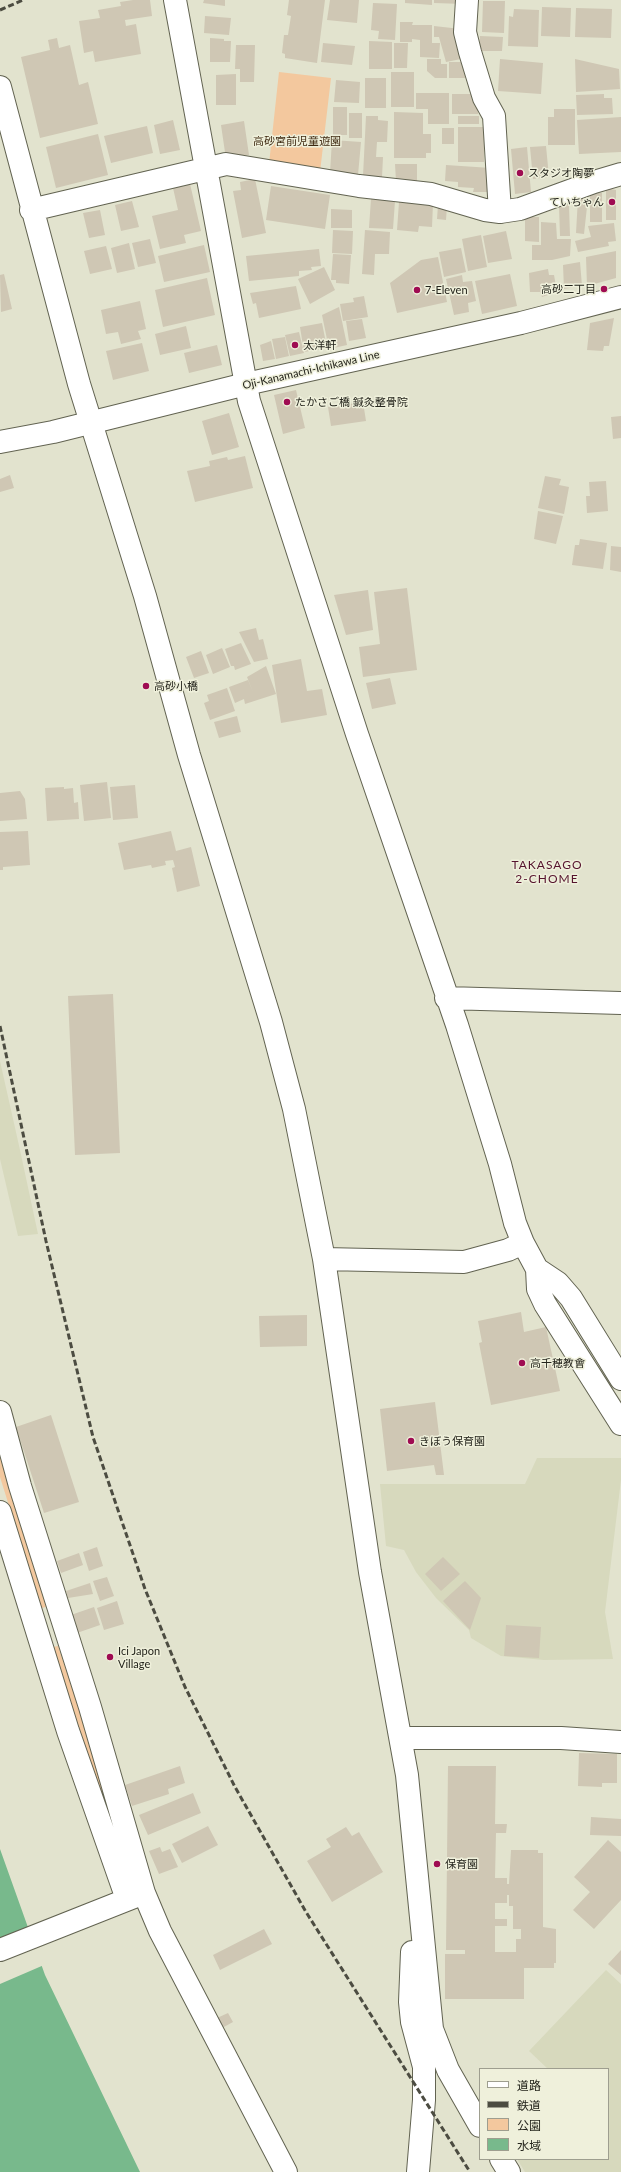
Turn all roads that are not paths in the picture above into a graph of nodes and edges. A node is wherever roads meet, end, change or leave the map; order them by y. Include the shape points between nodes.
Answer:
1 (175, 0) edge
2 (467, 0) edge
3 (0, 87) edge
4 (206, 167) junction
5 (621, 174) edge
6 (31, 210) junction
7 (500, 212) junction
8 (621, 297) edge
9 (246, 384) junction
10 (90, 423) junction
11 (0, 442) edge
12 (446, 998) junction
13 (621, 1002) edge
14 (523, 1243) junction
15 (324, 1259) junction
16 (537, 1269) junction
17 (621, 1379) edge
18 (0, 1412) edge
19 (621, 1424) edge
20 (0, 1512) edge
21 (401, 1738) junction
22 (621, 1742) edge
23 (418, 1891) junction
24 (128, 1899) junction
25 (0, 1950) edge
26 (479, 2124) edge
27 (502, 2160) edge
28 (286, 2172) edge
29 (418, 2172) edge
30 (509, 2172) edge

1 - 4 street
2 - 7 street via 465,32 484,98 494,116
3 - 6 street
4 - 6 street
4 - 7 street via 226,164 359,186 431,194 484,210
4 - 9 street
5 - 7 street via 520,209
6 - 10 street
8 - 9 street, Oji-Kanamachi-Ichikawa Line via 521,323
9 - 10 street, Oji-Kanamachi-Ichikawa Line
9 - 12 street via 311,595
10 - 11 street, Oji-Kanamachi-Ichikawa Line
10 - 15 street via 145,596 188,755 271,1022 294,1109
12 - 13 street
12 - 14 street
14 - 15 street via 508,1250 464,1262
14 - 16 street
15 - 21 street via 370,1572
16 - 17 street via 558,1283 571,1298
16 - 19 street via 538,1289 545,1304
18 - 24 street via 20,1486 90,1707
20 - 24 street via 68,1731
21 - 22 street via 561,1738
21 - 23 street via 410,1800
23 - 26 street via 432,2029 448,2070
23 - 29 street via 412,1946 410,2002 412,2022 424,2067
24 - 25 street
24 - 28 street via 160,1931
27 - 30 street

